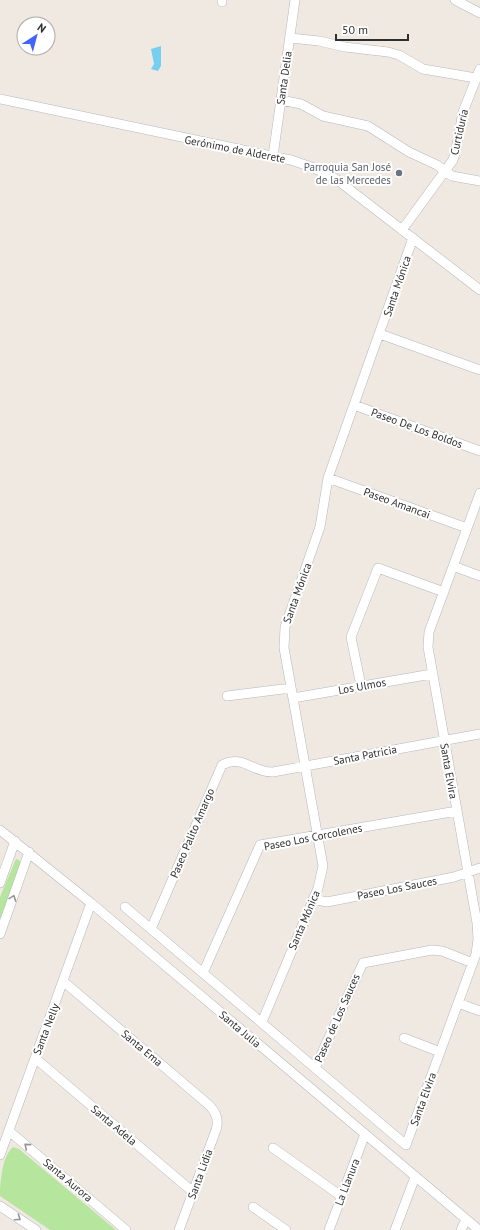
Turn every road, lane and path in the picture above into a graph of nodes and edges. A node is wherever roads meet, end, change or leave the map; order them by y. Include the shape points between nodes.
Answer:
1 (295, 0) edge
2 (455, 0) edge
3 (480, 13) edge
4 (290, 38) junction
5 (480, 69) edge
6 (476, 78) junction
7 (0, 99) edge
8 (281, 100) junction
9 (273, 156) junction
10 (445, 170) junction
11 (480, 181) edge
12 (402, 230) junction
13 (413, 238) junction
14 (480, 290) edge
15 (380, 334) junction
16 (480, 370) edge
17 (354, 405) junction
18 (480, 451) edge
19 (328, 478) junction
20 (479, 496) edge
21 (467, 528) junction
22 (453, 566) junction
23 (480, 576) edge
24 (444, 592) junction
25 (432, 674) junction
26 (361, 686) junction
27 (291, 688) junction
28 (227, 696) dead end
29 (293, 698) junction
30 (480, 734) edge
31 (444, 740) junction
32 (251, 766) joint
33 (305, 766) junction
34 (457, 811) junction
35 (0, 830) edge
36 (318, 835) junction
37 (15, 842) junction
38 (30, 852) junction
39 (480, 868) edge
40 (468, 872) junction
41 (0, 883) edge
42 (313, 899) junction
43 (91, 903) junction
44 (125, 907) dead end
45 (151, 929) junction
46 (0, 934) edge
47 (472, 963) junction
48 (203, 973) junction
49 (64, 982) junction
50 (458, 1003) junction
51 (480, 1011) edge
52 (262, 1022) junction
53 (404, 1038) dead end
54 (440, 1052) junction
55 (35, 1058) junction
56 (315, 1068) junction
57 (216, 1117) joint
58 (9, 1131) junction
59 (365, 1134) junction
60 (406, 1145) joint
61 (273, 1148) dead end
62 (0, 1155) edge
63 (415, 1177) junction
64 (193, 1192) junction
65 (341, 1196) junction
66 (0, 1206) edge
67 (252, 1207) dead end
68 (466, 1219) junction
69 (36, 1230) edge
70 (126, 1230) edge
71 (179, 1230) edge
72 (286, 1230) edge
73 (328, 1230) edge
74 (395, 1230) edge
75 (462, 1230) edge
76 (478, 1230) edge

1 - 4 street, Santa Delia
2 - 3 street
4 - 6 street via 388,52 399,55 422,69
4 - 8 street, Santa Delia
5 - 6 street, Curtiduría
6 - 10 street, Curtiduría via 463,112 454,155
7 - 9 street, Gerónimo de Alderete via 214,146
8 - 9 street, Santa Delia
8 - 10 street via 301,104 323,116 368,126 409,152
9 - 12 street, Gerónimo de Alderete via 324,172
10 - 11 street via 455,178
10 - 12 street, Curtiduría
12 - 13 street, Gerónimo de Alderete
13 - 14 street, Gerónimo de Alderete
13 - 15 street, Santa Mónica
15 - 16 street
15 - 17 street, Santa Mónica
17 - 18 street, Paseo De Los Boldos
17 - 19 street, Santa Mónica
19 - 21 street, Paseo Amancai
19 - 27 street, Santa Mónica via 317,537 284,634
20 - 21 street, Santa Elvira
21 - 22 street, Santa Elvira
22 - 23 street
22 - 24 street, Santa Elvira
24 - 25 street, Santa Elvira via 428,640
24 - 26 street via 378,568 351,637
25 - 26 street, Los Ulmos
25 - 31 street, Santa Elvira
26 - 29 street, Los Ulmos
27 - 28 street
27 - 29 street, Santa Mónica
29 - 33 street, Santa Mónica
30 - 31 street, Santa Patricia
31 - 33 street, Santa Patricia
31 - 34 street, Santa Elvira
32 - 33 street, Santa Patricia via 268,772
32 - 45 street, Paseo Palito Amargo via 240,762 225,764 219,769
33 - 36 street, Santa Mónica
34 - 36 street, Paseo Los Corcolenes
34 - 40 street, Santa Elvira
35 - 37 street, Santa Julia
36 - 42 street, Santa Mónica via 322,872
36 - 48 street, Paseo Los Corcolenes via 260,845
37 - 38 street, Santa Julia
37 - 41 street
38 - 43 street, Santa Julia
46 -> 38 street
39 - 40 street, Paseo Los Sauces
40 - 42 street, Paseo Los Sauces via 454,878 327,902
40 - 47 street, Santa Elvira via 478,931 478,947
42 - 52 street, Santa Mónica
43 - 49 street, Santa Nelly
43 - 59 street, Santa Julia
44 - 45 street, Santa Julia
45 - 48 street, Santa Julia
47 - 50 street, Santa Elvira
47 - 56 street, Paseo de Los Sauces via 442,951 432,950 363,963
48 - 52 street, Santa Julia
49 - 55 street, Santa Nelly
49 - 57 street, Santa Ema via 209,1105
50 - 51 street
50 - 54 street, Santa Elvira
52 - 56 street, Santa Julia
53 - 54 street
54 - 60 street, Santa Elvira
55 - 58 street, Santa Nelly
55 - 64 street, Santa Adela
56 - 60 street, Santa Julia
57 - 64 street, Santa Lidia via 216,1130
58 - 62 street, Santa Nelly
70 -> 58 street, Santa Aurora
59 - 63 street, Santa Julia
59 - 65 street, La Llanura
61 - 65 street
63 - 68 street, Santa Julia
63 - 74 street
64 - 71 street, Santa Lidia
65 - 73 street, La Llanura
66 -> 69 street
67 - 72 street
68 - 75 street
68 - 76 street, Santa Julia

